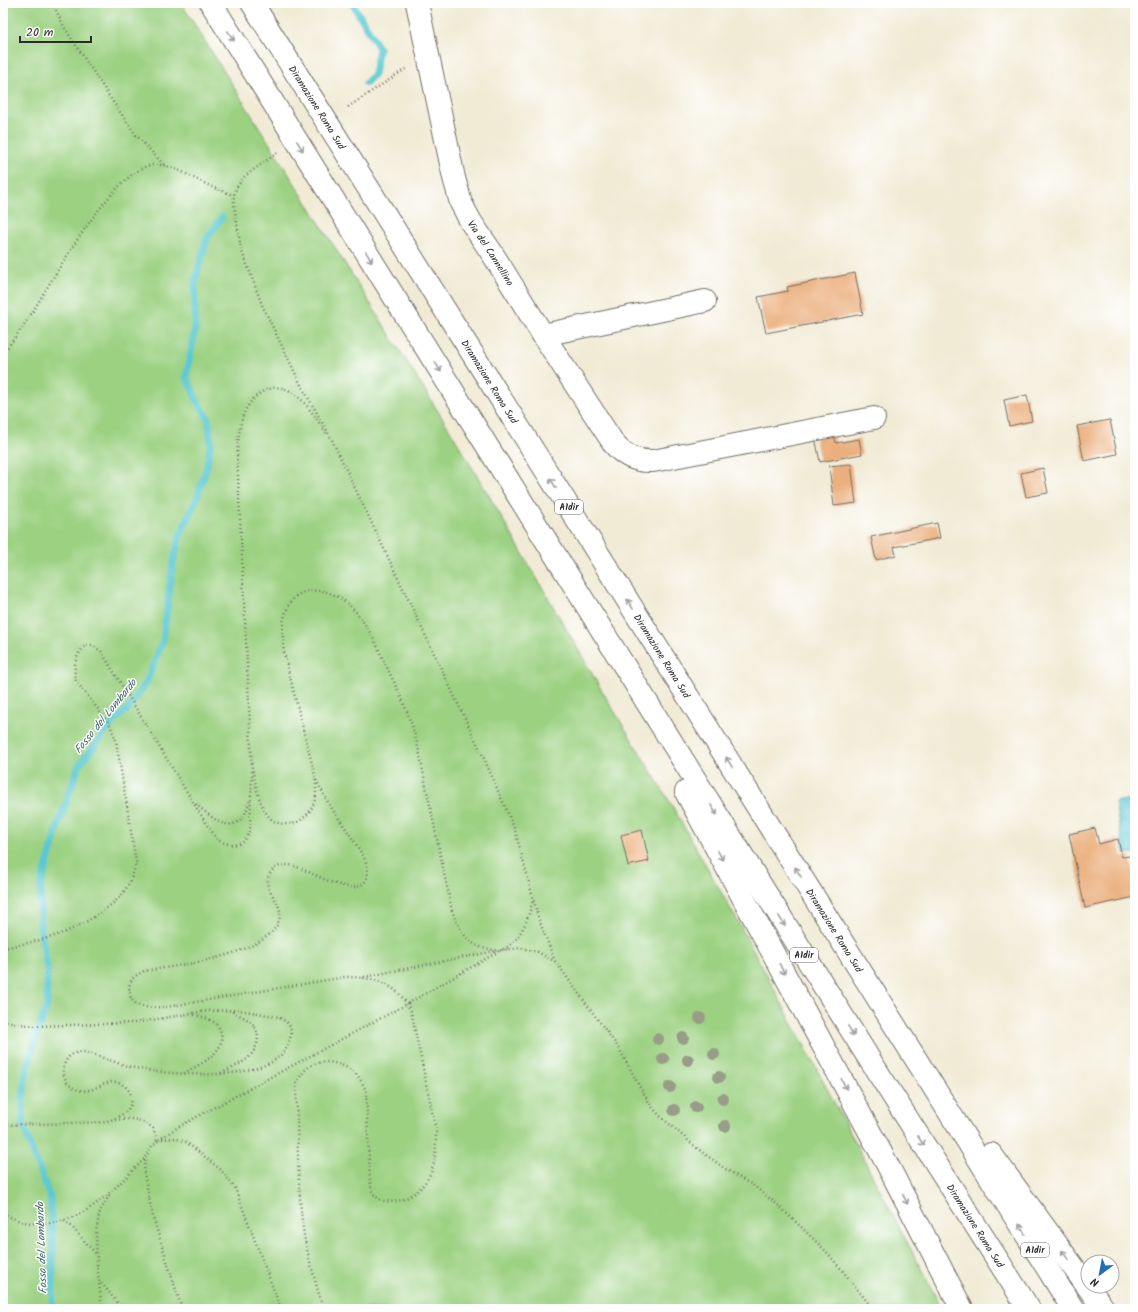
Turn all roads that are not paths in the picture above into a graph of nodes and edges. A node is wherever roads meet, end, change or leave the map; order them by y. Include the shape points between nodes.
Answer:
1 (211, 3) edge
2 (252, 3) edge
3 (417, 3) edge
4 (705, 301) dead end
5 (543, 335) junction
6 (874, 418) dead end
7 (582, 599) junction
8 (886, 1011) junction
9 (962, 1309) edge
10 (1029, 1309) edge
11 (1073, 1309) edge
12 (1104, 1309) edge

1 -> 7 main road, Diramazione Roma Sud / A1dir
8 -> 2 main road, Diramazione Roma Sud / A1dir
3 - 5 main road, Via del Cannellino via 461,203
4 - 5 main road
5 - 6 main road, Via del Cannellino via 614,444 625,455 638,460 652,461
7 -> 9 main road via 886,1162
7 -> 10 main road, Diramazione Roma Sud / A1dir via 868,1058
11 -> 8 main road, Diramazione Roma Sud / A1dir
12 -> 8 main road

